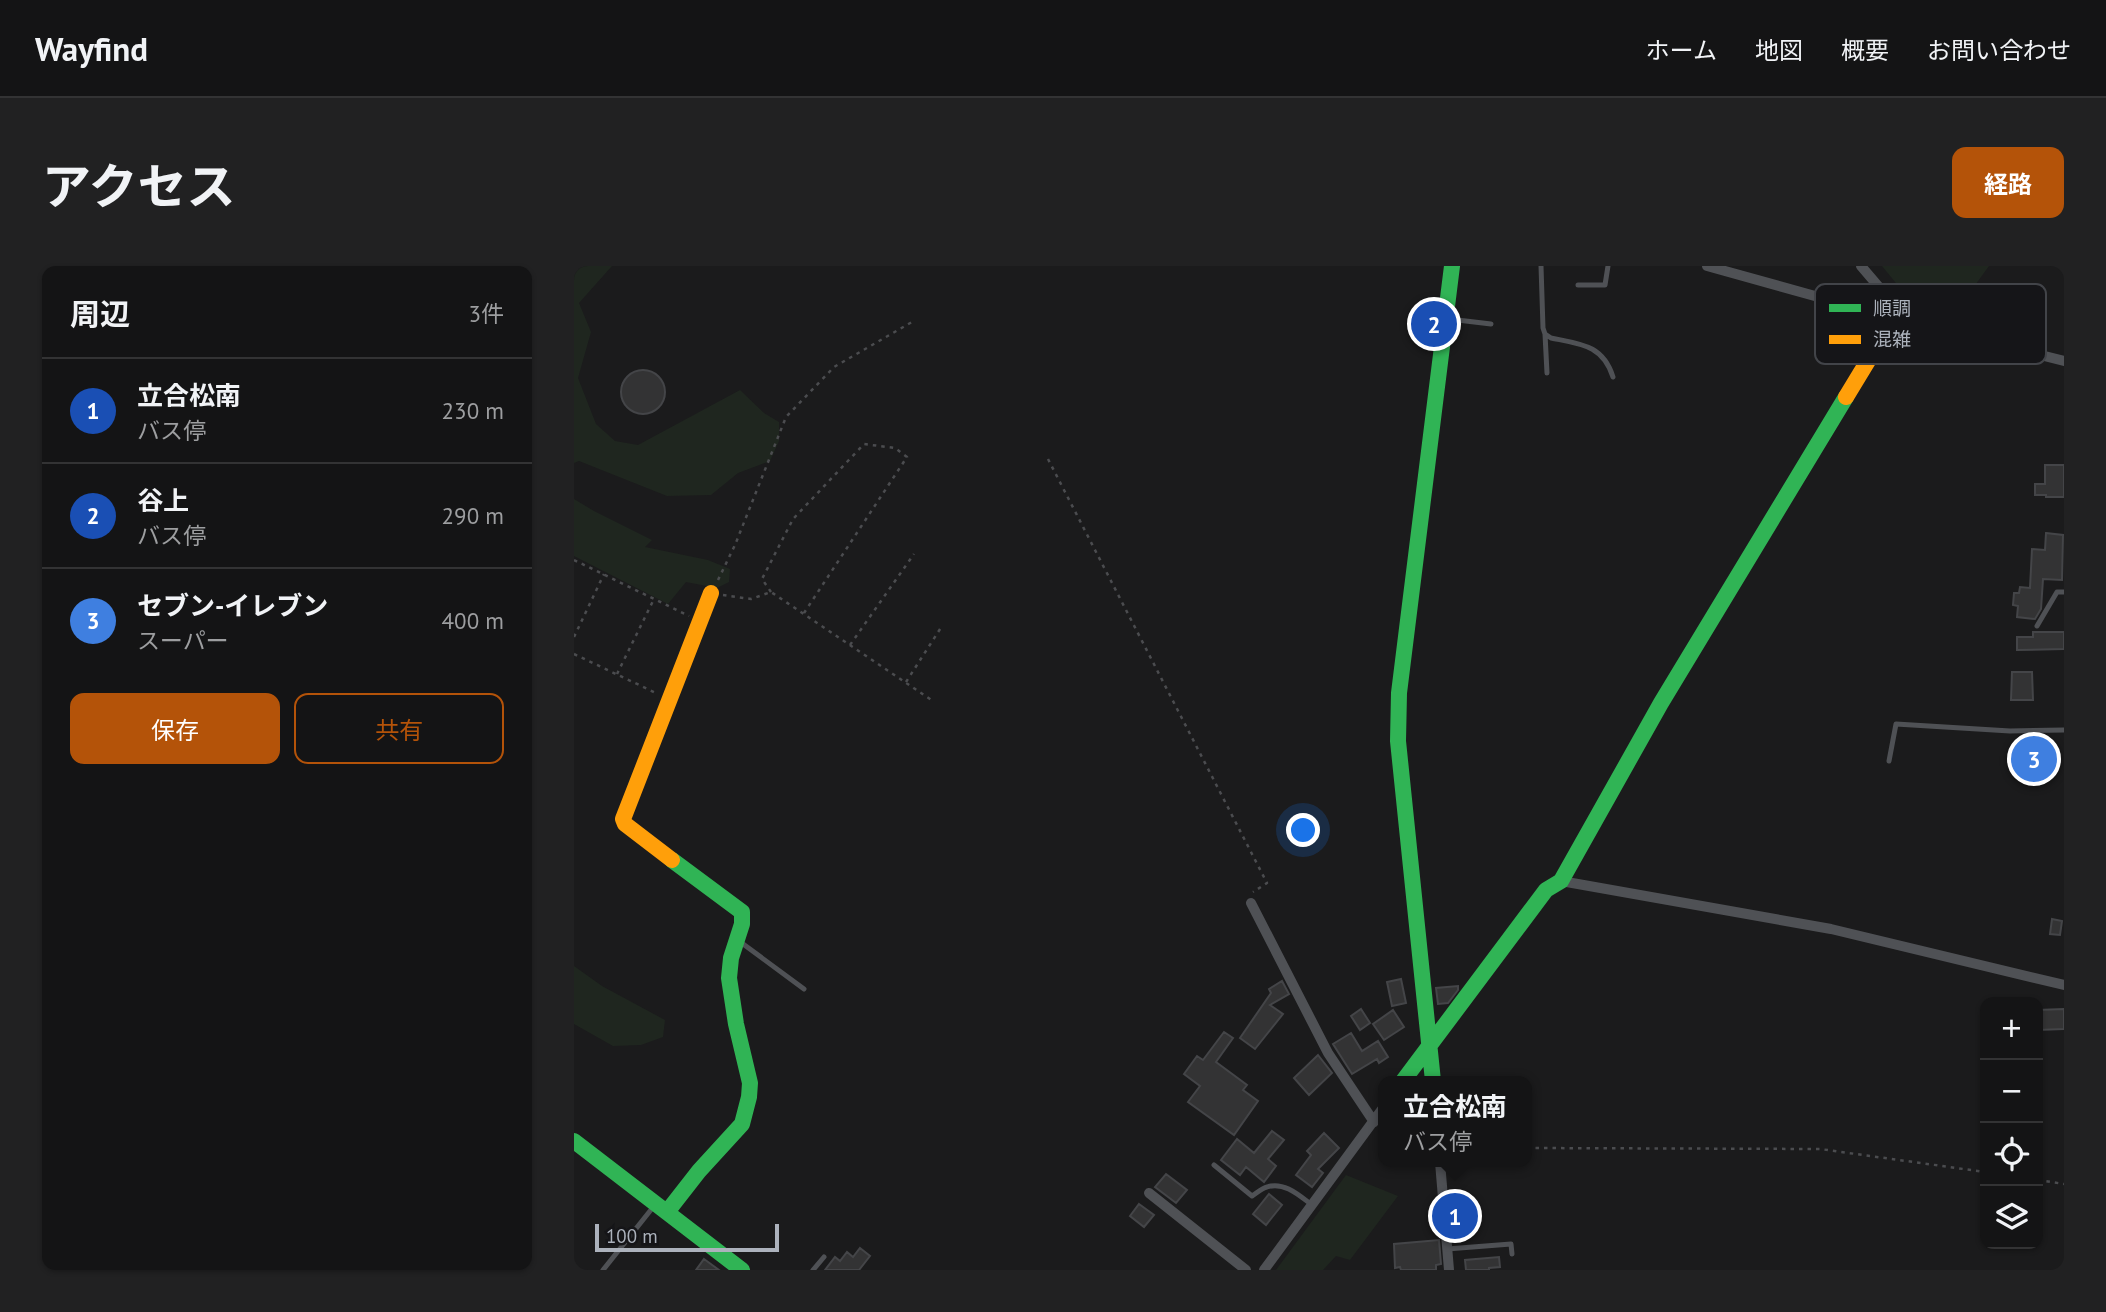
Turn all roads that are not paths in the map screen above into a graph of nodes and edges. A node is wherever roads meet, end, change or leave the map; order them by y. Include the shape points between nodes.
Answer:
1 (1451, 266) edge
2 (1541, 266) edge
3 (1608, 266) edge
4 (1707, 266) edge
5 (1861, 266) edge
6 (1874, 284) edge
7 (1578, 285) dead end
8 (1815, 296) edge
9 (1445, 318) junction
10 (1491, 324) dead end
11 (1545, 334) junction
12 (2046, 356) edge
13 (2064, 361) edge
14 (1873, 364) edge
15 (1547, 373) dead end
16 (1614, 377) dead end
17 (2064, 592) edge
18 (711, 593) road end
19 (2037, 626) dead end
20 (2064, 730) edge
21 (1889, 761) dead end
22 (1561, 881) junction
23 (1251, 903) road end
24 (736, 939) junction
25 (2064, 985) edge
26 (804, 989) dead end
27 (1429, 1044) junction
28 (1407, 1076) edge
29 (1432, 1076) edge
30 (1378, 1116) edge
31 (1374, 1122) junction
32 (574, 1141) edge
33 (1214, 1165) dead end
34 (1440, 1167) edge
35 (1149, 1193) dead end
36 (1312, 1205) junction
37 (661, 1208) junction
38 (1447, 1249) junction
39 (1512, 1254) dead end
40 (824, 1256) dead end
41 (603, 1270) edge
42 (742, 1270) edge
43 (813, 1270) edge
44 (1246, 1270) edge
45 (1264, 1270) edge
46 (1449, 1270) edge

1 - 9 street
2 - 11 lane
3 - 7 lane via 1605,285
4 - 8 street
5 - 6 street
9 - 10 lane
9 - 27 street via 1399,693 1398,741
11 - 15 lane
11 - 16 lane via 1593,348
12 - 13 street
14 - 22 street via 1661,702
17 - 19 lane via 2057,593
18 - 24 street via 623,819 742,912 744,921
20 - 21 lane via 1896,724
22 - 25 street via 1830,929
22 - 27 street via 1546,890
23 - 31 street via 1328,1053
24 - 26 lane
24 - 37 street via 730,990 750,1083 746,1111 742,1124
27 - 28 street
27 - 29 street
30 - 31 street
31 - 36 street
32 - 37 street
33 - 36 lane via 1252,1196 1267,1186 1279,1186
34 - 38 street
35 - 44 street
36 - 45 street
37 - 41 lane
37 - 42 street
38 - 39 lane via 1511,1244
38 - 46 street
40 - 43 lane

